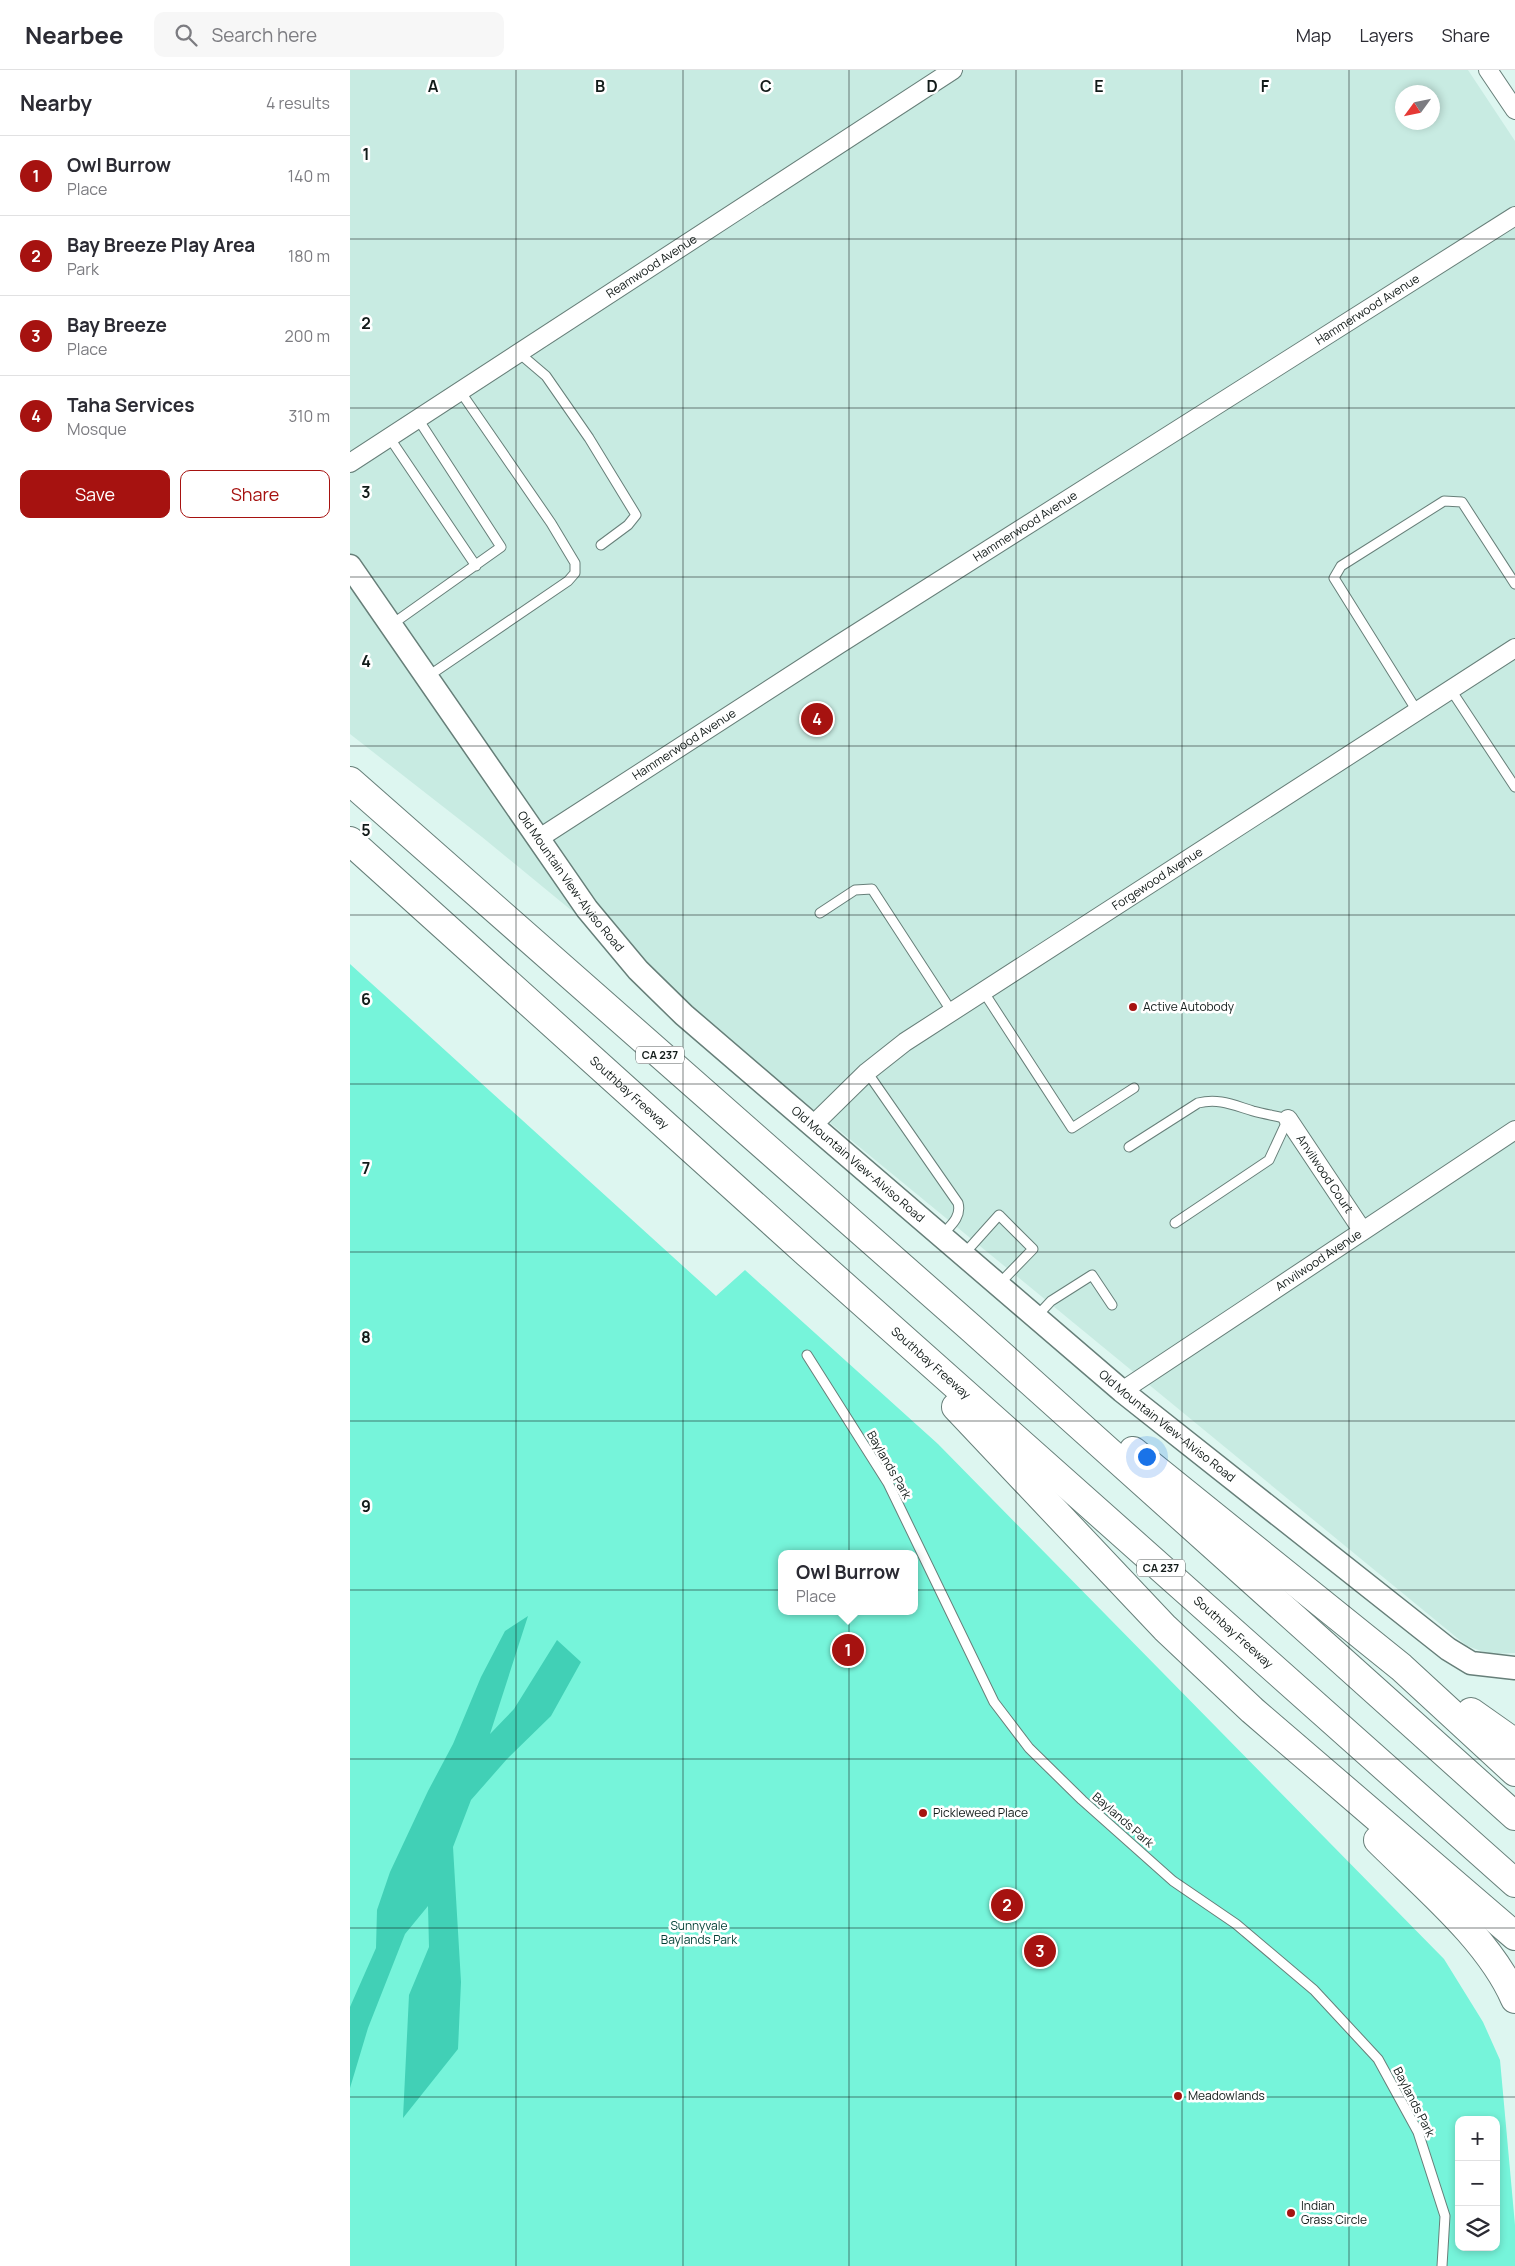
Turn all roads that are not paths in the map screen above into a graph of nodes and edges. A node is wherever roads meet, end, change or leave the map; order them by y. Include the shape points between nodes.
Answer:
1 (953, 70) edge
2 (1488, 70) edge
3 (1515, 110) edge
4 (1515, 216) edge
5 (519, 353) junction
6 (460, 391) junction
7 (418, 419) junction
8 (389, 437) junction
9 (350, 463) edge
10 (601, 545) dead end
11 (350, 566) edge
12 (476, 566) junction
13 (1515, 584) edge
14 (391, 625) junction
15 (1515, 648) edge
16 (427, 677) junction
17 (1451, 690) junction
18 (1417, 711) junction
19 (350, 781) edge
20 (1515, 787) edge
21 (538, 839) junction
22 (350, 841) edge
23 (820, 913) dead end
24 (983, 991) junction
25 (952, 1012) junction
26 (867, 1072) junction
27 (1134, 1088) dead end
28 (1288, 1118) junction
29 (812, 1126) junction
30 (1515, 1130) edge
31 (1129, 1147) dead end
32 (1175, 1223) dead end
33 (1362, 1230) junction
34 (941, 1236) junction
35 (807, 1253) junction
36 (963, 1255) junction
37 (998, 1285) junction
38 (1112, 1305) dead end
39 (1036, 1316) junction
40 (970, 1328) junction
41 (807, 1355) dead end
42 (1122, 1390) junction
43 (1401, 1667) junction
44 (1515, 1668) edge
45 (1252, 1710) junction
46 (1515, 1743) edge
47 (1515, 1772) edge
48 (1515, 1816) edge
49 (1515, 1883) edge
50 (1515, 1936) edge
51 (1515, 1999) edge
52 (1442, 2266) edge

1 - 5 street, Reamwood Avenue
2 - 3 street
4 - 21 street, Hammerwood Avenue
5 - 6 street, Reamwood Avenue
5 - 10 lane via 546,376 636,515
6 - 7 street, Reamwood Avenue
6 - 16 lane via 550,523 575,563 575,573 568,581
7 - 8 street, Reamwood Avenue
7 - 12 lane via 501,547
8 - 9 street, Reamwood Avenue
8 - 12 lane
11 - 14 street, Old Mountain View-Alviso Road
12 - 14 lane
13 - 18 lane via 1462,502 1444,501 1341,566 1334,578
14 - 16 street, Old Mountain View-Alviso Road
15 - 17 street, Forgewood Avenue
16 - 21 street, Old Mountain View-Alviso Road
17 - 18 street, Forgewood Avenue
17 - 20 lane
18 - 24 street, Forgewood Avenue
19 - 40 highway, CA 237
21 - 29 street, Old Mountain View-Alviso Road via 638,970 684,1015
22 - 35 highway, Southbay Freeway / CA 237
23 - 25 lane via 855,890 872,889
24 - 25 street, Forgewood Avenue
24 - 27 lane via 1072,1128
25 - 26 street, Forgewood Avenue via 905,1042
26 - 29 street, Forgewood Avenue
26 - 34 lane via 958,1203 957,1219
28 - 31 lane via 1222,1101 1206,1101
28 - 32 lane via 1269,1160
28 - 33 street, Anvilwood Court
29 - 34 street, Old Mountain View-Alviso Road
30 - 33 street, Anvilwood Avenue
33 - 42 street, Anvilwood Avenue
34 - 36 street, Old Mountain View-Alviso Road
35 - 45 highway via 1118,1580
35 - 49 highway, Southbay Freeway / CA 237
36 - 37 street, Old Mountain View-Alviso Road
36 - 37 lane via 999,1215 1033,1249
37 - 39 street, Old Mountain View-Alviso Road
38 - 39 lane via 1092,1275 1051,1301
39 - 42 street, Old Mountain View-Alviso Road
40 - 43 highway via 1143,1459
40 - 48 highway, CA 237
41 - 52 lane, Baylands Park via 888,1483 994,1702 1029,1748 1174,1881 1236,1924 1314,1990 1378,2059 1418,2132 1445,2216
42 - 44 street, Old Mountain View-Alviso Road via 1448,1649 1471,1663
43 - 46 highway
43 - 47 highway
45 - 50 highway
45 - 51 highway via 1468,1930

